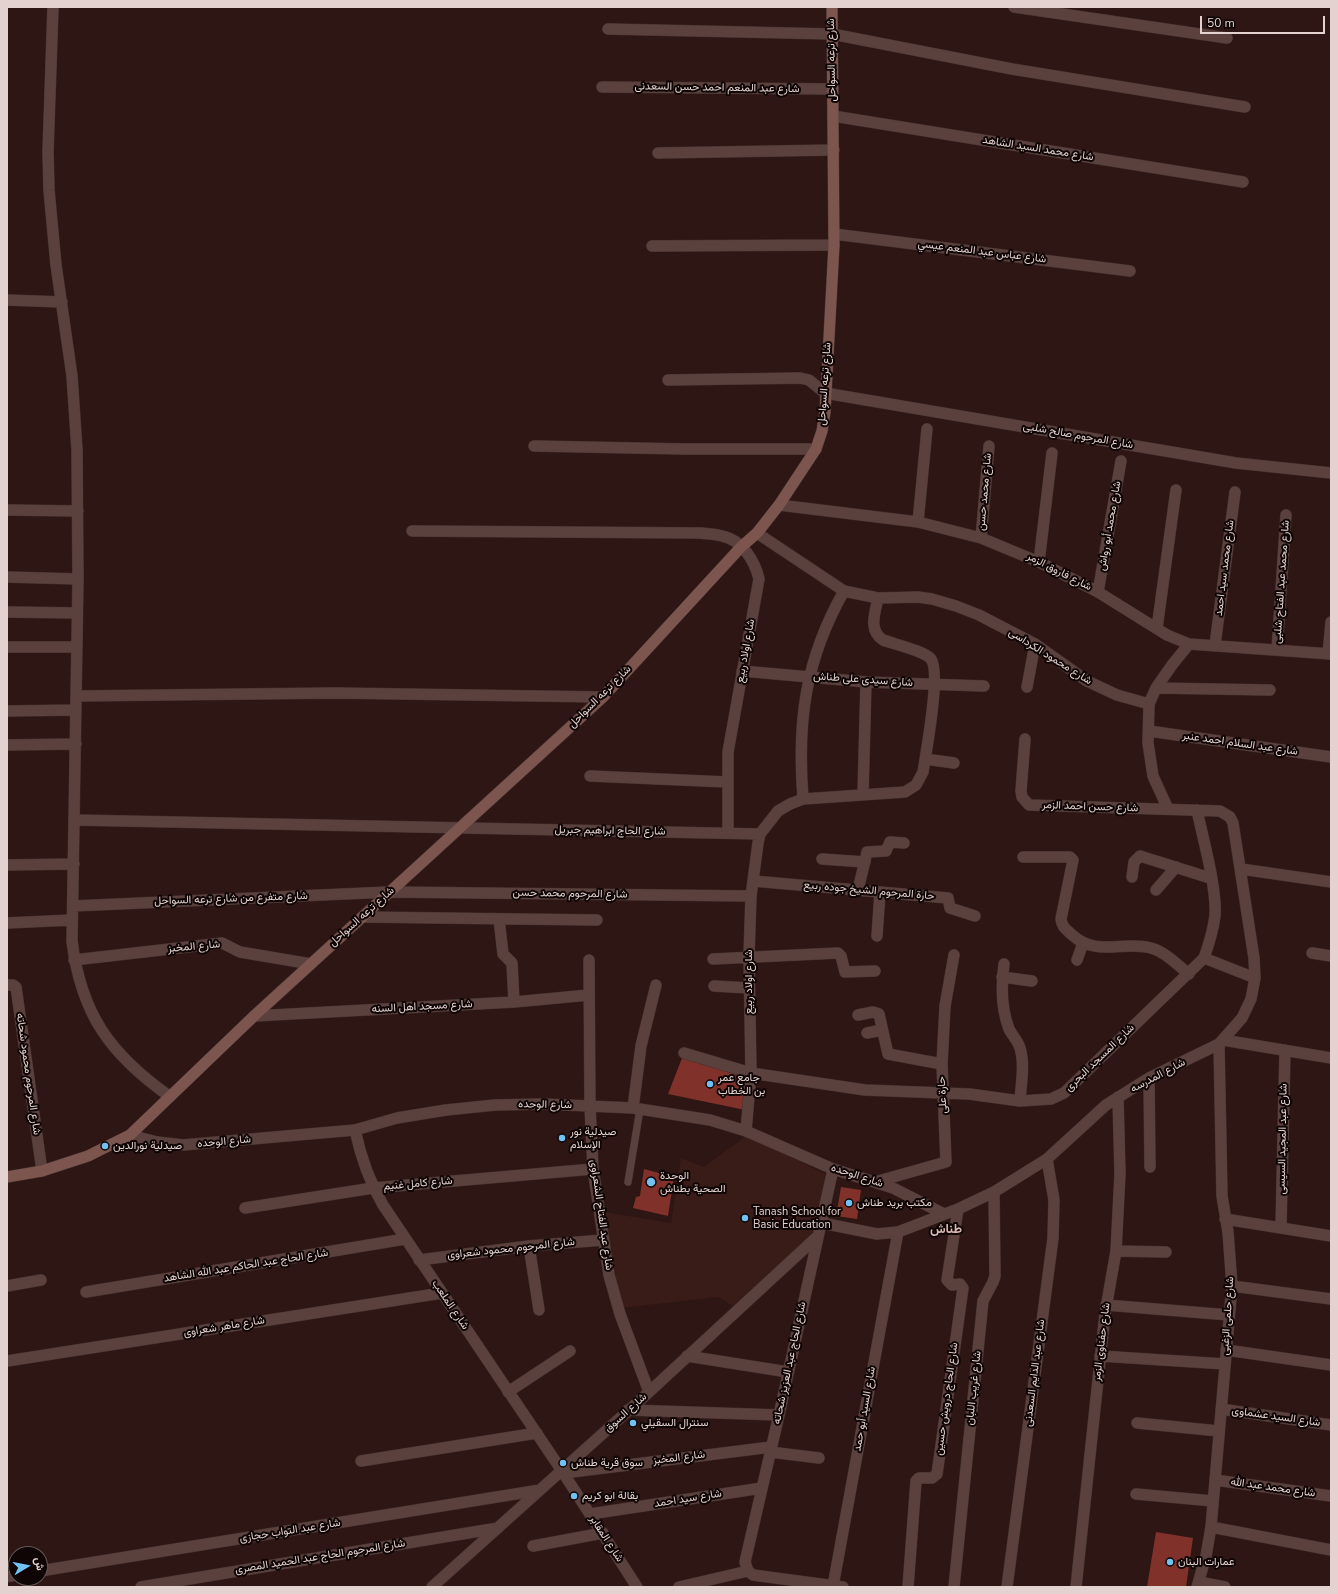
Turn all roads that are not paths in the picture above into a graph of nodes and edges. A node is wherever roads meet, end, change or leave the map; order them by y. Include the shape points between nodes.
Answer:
1 (53, 7) edge
2 (832, 7) edge
3 (1014, 7) edge
4 (608, 29) dead end
5 (832, 34) junction
6 (1226, 38) dead end
7 (602, 87) dead end
8 (833, 89) junction
9 (1245, 108) dead end
10 (833, 116) junction
11 (834, 150) junction
12 (658, 153) dead end
13 (1243, 182) dead end
14 (834, 234) junction
15 (834, 245) junction
16 (652, 246) dead end
17 (1130, 270) dead end
18 (7, 300) edge
19 (62, 302) junction
20 (668, 380) dead end
21 (825, 393) junction
22 (927, 429) dead end
23 (534, 446) dead end
24 (989, 446) dead end
25 (816, 449) junction
26 (1052, 452) dead end
27 (1121, 460) dead end
28 (1331, 474) edge
29 (1176, 490) dead end
30 (1235, 492) dead end
31 (779, 504) junction
32 (7, 510) edge
33 (78, 511) junction
34 (1286, 515) dead end
35 (918, 522) junction
36 (412, 531) dead end
37 (757, 533) junction
38 (981, 538) junction
39 (741, 547) junction
40 (1039, 562) junction
41 (7, 577) edge
42 (78, 579) junction
43 (844, 591) junction
44 (1098, 592) junction
45 (878, 598) junction
46 (7, 612) edge
47 (77, 613) junction
48 (1331, 622) edge
49 (1157, 628) junction
50 (1035, 644) junction
51 (1189, 644) junction
52 (1216, 645) junction
53 (77, 647) junction
54 (7, 648) edge
55 (1277, 650) junction
56 (1330, 654) edge
57 (742, 671) junction
58 (809, 677) junction
59 (866, 682) junction
60 (935, 685) junction
61 (984, 686) dead end
62 (1027, 687) dead end
63 (1156, 688) junction
64 (1270, 690) dead end
65 (76, 696) junction
66 (603, 697) junction
67 (1149, 704) junction
68 (76, 710) junction
69 (7, 711) edge
70 (1150, 732) junction
71 (1025, 738) dead end
72 (76, 744) junction
73 (7, 745) edge
74 (1331, 757) edge
75 (925, 759) junction
76 (954, 763) dead end
77 (590, 776) dead end
78 (727, 782) junction
79 (863, 795) junction
80 (803, 799) junction
81 (1168, 809) junction
82 (1196, 810) junction
83 (1220, 811) joint
84 (75, 820) junction
85 (460, 829) junction
86 (728, 833) junction
87 (760, 834) junction
88 (904, 843) dead end
89 (1023, 857) dead end
90 (822, 859) dead end
91 (864, 862) junction
92 (74, 864) junction
93 (7, 866) edge
94 (1176, 867) junction
95 (1241, 869) junction
96 (1132, 877) dead end
97 (1210, 878) junction
98 (753, 881) junction
99 (1331, 882) edge
100 (858, 890) junction
101 (1156, 890) dead end
102 (389, 892) junction
103 (880, 892) junction
104 (751, 896) junction
105 (73, 906) junction
106 (975, 916) dead end
107 (362, 917) junction
108 (72, 920) junction
109 (499, 920) junction
110 (597, 920) dead end
111 (7, 923) edge
112 (877, 936) dead end
113 (1084, 943) junction
114 (1312, 953) dead end
115 (954, 955) dead end
116 (748, 956) junction
117 (1331, 956) edge
118 (1204, 958) junction
119 (713, 959) dead end
120 (74, 960) junction
121 (589, 960) dead end
122 (1077, 960) dead end
123 (311, 964) junction
124 (1004, 964) dead end
125 (875, 971) dead end
126 (1189, 974) junction
127 (1002, 977) junction
128 (1255, 978) junction
129 (1032, 981) dead end
130 (7, 985) edge
131 (656, 985) dead end
132 (714, 986) dead end
133 (749, 988) junction
134 (590, 995) junction
135 (514, 1002) junction
136 (858, 1015) dead end
137 (254, 1016) junction
138 (882, 1030) junction
139 (867, 1033) dead end
140 (1221, 1042) junction
141 (1285, 1050) junction
142 (684, 1052) dead end
143 (1331, 1058) edge
144 (942, 1064) junction
145 (751, 1073) junction
146 (1149, 1078) junction
147 (943, 1092) junction
148 (169, 1096) junction
149 (1118, 1097) junction
150 (1020, 1101) junction
151 (590, 1106) junction
152 (637, 1108) junction
153 (355, 1130) junction
154 (746, 1131) junction
155 (130, 1135) junction
156 (1046, 1158) junction
157 (1150, 1167) dead end
158 (593, 1169) junction
159 (833, 1169) junction
160 (42, 1171) junction
161 (7, 1177) edge
162 (628, 1182) dead end
163 (875, 1182) junction
164 (373, 1188) junction
165 (994, 1192) junction
166 (246, 1208) dead end
167 (958, 1208) junction
168 (944, 1214) junction
169 (1225, 1219) junction
170 (822, 1223) junction
171 (1281, 1227) junction
172 (898, 1232) junction
173 (818, 1236) junction
174 (1331, 1236) edge
175 (405, 1239) junction
176 (603, 1240) junction
177 (529, 1246) junction
178 (1116, 1251) junction
179 (1166, 1252) dead end
180 (419, 1260) junction
181 (42, 1280) dead end
182 (7, 1286) edge
183 (1232, 1286) junction
184 (86, 1292) dead end
185 (442, 1294) junction
186 (1331, 1299) edge
187 (1106, 1305) junction
188 (539, 1310) dead end
189 (1229, 1315) junction
190 (1226, 1350) junction
191 (570, 1351) dead end
192 (687, 1356) junction
193 (1100, 1356) junction
194 (7, 1361) edge
195 (1225, 1364) junction
196 (1331, 1365) edge
197 (788, 1372) junction
198 (508, 1392) junction
199 (649, 1392) junction
200 (1221, 1409) junction
201 (628, 1410) junction
202 (779, 1415) junction
203 (1137, 1423) dead end
204 (1331, 1425) edge
205 (1219, 1431) junction
206 (536, 1433) junction
207 (771, 1449) junction
208 (819, 1458) dead end
209 (361, 1461) dead end
210 (563, 1472) junction
211 (1214, 1480) junction
212 (762, 1488) junction
213 (540, 1490) junction
214 (1136, 1494) dead end
215 (1331, 1496) edge
216 (1212, 1500) junction
217 (590, 1514) junction
218 (1211, 1527) junction
219 (499, 1528) junction
220 (603, 1533) junction
221 (533, 1546) dead end
222 (1331, 1550) edge
223 (48, 1570) edge
224 (748, 1571) junction
225 (1198, 1584) edge
226 (803, 1585) edge
227 (142, 1587) edge
228 (432, 1587) edge
229 (637, 1587) edge
230 (679, 1587) edge
231 (841, 1587) edge
232 (908, 1587) edge
233 (954, 1587) edge
234 (1007, 1587) edge
235 (1076, 1587) edge
236 (1225, 1587) edge

1 - 19 street via 48,190
2 - 5 main road, شارع ترعه السواحل
3 - 6 street
4 - 5 street
5 - 8 main road, شارع ترعه السواحل
5 - 9 street via 1012,69
7 - 8 street, شارع عبد المنعم احمد حسن السعدنى
8 - 10 main road, شارع ترعه السواحل
10 - 11 main road, شارع ترعه السواحل
10 - 13 street, شارع محمد السيد الشاهد
11 - 12 street
11 - 14 main road, شارع ترعه السواحل
14 - 15 main road, شارع ترعه السواحل
14 - 17 street, شارع عباس عبد المنعم عيسي
15 - 16 street
15 - 21 main road, شارع ترعه السواحل
18 - 19 street
19 - 33 street via 76,413
20 - 21 street via 800,378 809,380
21 - 25 main road, شارع ترعه السواحل via 822,431
21 - 28 street, شارع المرحوم صالح شلبى via 1236,463
22 - 35 street
23 - 25 street
24 - 38 street, شارع محمد حسن
25 - 31 main road, شارع ترعه السواحل
26 - 40 street
27 - 44 street, شارع محمد أبو رواش
29 - 49 street
30 - 52 street, شارع محمد سيد احمد
31 - 35 street, شارع فاروق الزمر
31 - 37 main road, شارع ترعه السواحل
32 - 33 street
33 - 42 street
34 - 55 street, شارع محمد عبد الفتاح شلبى
35 - 38 street, شارع فاروق الزمر
36 - 39 street, شارع اولاد ربيع via 701,533 724,536
37 - 39 main road, شارع ترعه السواحل
37 - 43 street, شارع محمود الكرداسى
38 - 40 street, شارع فاروق الزمر
39 - 57 street, شارع اولاد ربيع via 756,565 759,579
39 - 66 main road, شارع ترعه السواحل
40 - 44 street, شارع فاروق الزمر
41 - 42 street
42 - 47 street
43 - 45 street, شارع محمود الكرداسى
43 - 58 street via 829,617
44 - 49 street, شارع فاروق الزمر
45 - 50 street, شارع محمود الكرداسى via 918,597 944,602 979,615
45 - 60 street via 873,625 878,637 927,655 934,664
46 - 47 street
47 - 53 street
48 - 56 street
49 - 51 street, شارع فاروق الزمر
50 - 62 street
50 - 67 street, شارع محمود الكرداسى via 1087,681 1117,695
51 - 52 street, شارع فاروق الزمر
51 - 63 street
52 - 55 street, شارع فاروق الزمر
53 - 54 street
53 - 65 street
55 - 56 street, شارع فاروق الزمر
57 - 58 street, شارع سيدى على طناش
57 - 78 street, شارع اولاد ربيع via 728,752
58 - 59 street, شارع سيدى على طناش
58 - 80 street via 802,717 800,758
59 - 60 street, شارع سيدى على طناش
59 - 79 street
60 - 61 street, شارع سيدى على طناش
60 - 75 street
63 - 64 street
63 - 67 street
65 - 66 street via 335,693
65 - 68 street
66 - 85 main road, شارع ترعه السواحل
67 - 70 street
68 - 69 street
68 - 72 street
70 - 74 street, شارع عبد السلام احمد عنبر
70 - 81 street via 1148,743 1153,776
71 - 81 street, شارع حسن احمد الزمر via 1021,791 1022,797 1029,805
72 - 73 street
72 - 84 street
75 - 76 street
75 - 79 street via 923,772 916,785 905,792
77 - 78 street
78 - 86 street, شارع اولاد ربيع
79 - 80 street
80 - 87 street via 778,811
81 - 82 street, شارع حسن احمد الزمر
82 - 83 street, شارع حسن احمد الزمر
82 - 97 street, شارع المسجد البحرى
83 - 95 street, شارع المدرسه via 1230,817 1233,823
84 - 85 street, شارع الحاج ابراهيم جبريل
84 - 92 street
85 - 86 street, شارع الحاج ابراهيم جبريل
85 - 102 main road, شارع ترعه السواحل
86 - 87 street, شارع الحاج ابراهيم جبريل
87 - 98 street, شارع اولاد ربيع
88 - 91 street via 890,842 886,851 868,852
89 - 113 street via 1070,857 1073,860 1061,920 1062,926
90 - 91 street
91 - 100 street
92 - 93 street
92 - 105 street
94 - 96 street via 1140,856 1134,862
94 - 97 street
94 - 101 street
95 - 99 street
95 - 128 street, شارع المدرسه
97 - 118 street, شارع المسجد البحرى via 1215,915 1212,937
98 - 100 street, حارة المرحوم الشيخ جوده ربيع
98 - 104 street, شارع اولاد ربيع
100 - 103 street, حارة المرحوم الشيخ جوده ربيع
102 - 104 street, شارع المرحوم محمد حسن
102 - 105 street, شارع متفرع من شارع ترعه السواحل
102 - 107 main road, شارع ترعه السواحل
103 - 106 street, حارة المرحوم الشيخ جوده ربيع via 948,898 950,908
103 - 112 street
104 - 116 street, شارع اولاد ربيع
105 - 108 street
107 - 109 street
107 - 123 main road, شارع ترعه السواحل
108 - 111 street
108 - 120 street
109 - 110 street
109 - 135 street via 503,954 512,963
113 - 122 street
113 - 126 street via 1104,948 1152,948 1167,956
114 - 117 street
115 - 144 street, حارة على via 945,1006
116 - 119 street
116 - 125 street via 838,953 845,972
116 - 133 street, شارع اولاد ربيع
118 - 126 street, شارع المسجد البحرى
118 - 128 street
120 - 123 street, شارع المخبز via 222,943 240,952
120 - 148 street via 83,993 101,1030 117,1052 141,1076
121 - 134 street, شارع عبد الفتاح الشعراوى
123 - 137 main road, شارع ترعه السواحل
124 - 127 street
126 - 150 street, شارع المسجد البحرى via 1064,1093 1051,1099
127 - 129 street
127 - 150 street via 1005,1016 1009,1029 1020,1047 1022,1058
128 - 140 street, شارع المدرسه via 1251,999 1242,1018
130 - 160 street, شارع المرحوم محمود شحاته via 16,987
131 - 152 street via 641,1046
132 - 133 street
133 - 145 street, شارع اولاد ربيع
134 - 135 street, شارع مسجد اهل السنه
134 - 151 street, شارع عبد الفتاح الشعراوى
135 - 137 street, شارع مسجد اهل السنه
136 - 138 street via 876,1012
137 - 148 main road, شارع ترعه السواحل
138 - 139 street
138 - 144 street via 888,1054
140 - 141 street
140 - 146 street, شارع المدرسه
140 - 169 street, شارع حلمى الزغبى via 1222,1196
141 - 143 street
141 - 171 street, شارع عبد المجيد السيسى
142 - 145 street, شارع المسجد البحرى
144 - 147 street, حارة على
145 - 147 street, شارع المسجد البحرى via 865,1090
145 - 154 street, شارع اولاد ربيع
146 - 149 street, شارع المدرسه
146 - 157 street
147 - 150 street, شارع المسجد البحرى
147 - 163 street, حارة على via 946,1162
148 - 155 main road, شارع ترعه السواحل
149 - 156 street, شارع المدرسه
149 - 178 street, شارع حفناوى الزمر via 1120,1174
151 - 152 street, شارع الوحده
151 - 153 street, شارع الوحده via 495,1104 397,1118
151 - 158 street, شارع عبد الفتاح الشعراوى
152 - 154 street, شارع الوحده via 710,1120
152 - 162 lane
153 - 155 street, شارع الوحده via 183,1145
153 - 164 street, شارع الملعب via 362,1160
154 - 159 street, شارع الوحده
155 - 160 main road, شارع ترعه السواحل via 88,1156
156 - 165 street, شارع المدرسه
156 - 234 street, شارع عبد الدايم السعدنى via 1054,1200 1053,1238
158 - 164 street, شارع كامل غنيم
158 - 176 street, شارع عبد الفتاح الشعراوى
159 - 163 street, شارع الوحده
159 - 170 street, شارع الحاج عبد العزيز شحاته
160 - 161 main road, شارع ترعه السواحل
163 - 168 street, شارع الوحده via 900,1191
164 - 166 street, شارع كامل غنيم
164 - 175 street, شارع الملعب
165 - 167 street, شارع المدرسه
165 - 233 street, شارع غريب اللبان via 995,1276 983,1301
167 - 168 street, شارع المدرسه
167 - 232 street, شارع الحاج درويش حسين via 947,1280 952,1285 960,1284 963,1288 937,1474 932,1478 919,1478 916,1481
168 - 172 street, شارع المدرسه
169 - 171 street
169 - 183 street, شارع حلمى الزغبى
170 - 172 street, شارع المدرسه via 877,1234
170 - 173 street, شارع الحاج عبد العزيز شحاته
171 - 174 street
172 - 231 street, شارع السيد أبو حمد
173 - 192 street, شارع السوق
173 - 197 street, شارع الحاج عبد العزيز شحاته
175 - 180 street, شارع الملعب
175 - 184 street, شارع الحاج عبد الحاكم عبد الله الشاهد
176 - 177 street, شارع المرحوم محمود شعراوى
176 - 199 street, شارع عبد الفتاح الشعراوى via 609,1276 620,1314
177 - 180 street, شارع المرحوم محمود شعراوى
177 - 188 street
178 - 179 street
178 - 187 street, شارع حفناوى الزمر
180 - 185 street, شارع الملعب
181 - 182 street
183 - 186 street
183 - 189 street, شارع حلمى الزغبى
185 - 194 street, شارع ماهر شعراوى
185 - 198 street, شارع الملعب
187 - 189 street
187 - 193 street, شارع حفناوى الزمر
189 - 190 street, شارع حلمى الزغبى
190 - 195 street, شارع حلمى الزغبى
190 - 196 street
191 - 198 street
192 - 197 street
192 - 199 street, شارع السوق
193 - 195 street
193 - 235 street, شارع حفناوى الزمر
195 - 200 street, شارع حلمى الزغبى
197 - 202 street, شارع الحاج عبد العزيز شحاته
198 - 206 street, شارع الملعب
199 - 201 street, شارع السوق
200 - 204 street, شارع السيد عشماوى
200 - 205 street, شارع حلمى الزغبى
201 - 202 street
201 - 210 street, شارع السوق
202 - 207 street, شارع الحاج عبد العزيز شحاته
203 - 205 street
205 - 211 street, شارع حلمى الزغبى
206 - 209 street
206 - 210 street, شارع الملعب
207 - 208 street, شارع المخبز
207 - 210 street, شارع المخبز
207 - 212 street, شارع الحاج عبد العزيز شحاته
210 - 213 street, شارع السوق
210 - 217 street, شارع المقابر
211 - 215 street, شارع محمد عبد الله
211 - 216 street, شارع حلمى الزغبى
212 - 217 street, شارع سيد احمد
212 - 224 street, شارع الحاج عبد العزيز شحاته via 745,1562
213 - 219 street, شارع السوق
213 - 223 street, شارع عبد التواب حجازى
214 - 216 street
216 - 218 street, شارع حلمى الزغبى
217 - 220 street, شارع المقابر
218 - 222 street
218 - 225 street, شارع حلمى الزغبى
219 - 227 street, شارع المرحوم الحاج عبد الحميد المصرى
219 - 228 street, شارع السوق
220 - 221 street
220 - 229 street, شارع المقابر
224 - 226 street via 753,1575
224 - 230 street
225 - 236 street
226 - 231 street

